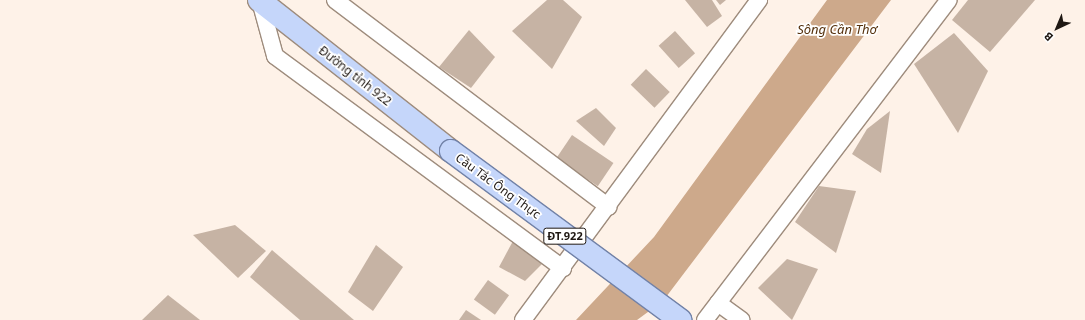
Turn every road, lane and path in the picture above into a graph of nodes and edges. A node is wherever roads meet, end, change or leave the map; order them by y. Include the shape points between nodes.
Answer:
1 (261, 0) edge
2 (335, 0) edge
3 (759, 0) edge
4 (949, 0) edge
5 (451, 151) joint
6 (609, 207) junction
7 (563, 268) junction
8 (718, 303) junction
9 (523, 320) edge
10 (680, 320) edge
11 (705, 320) edge
12 (741, 320) edge

1 - 5 main road, Đường tỉnh 922 / ĐT.922
1 - 7 street via 275,56
2 - 6 street
3 - 6 street
4 - 8 street
5 - 10 main road, Cầu Tắc Ông Thực / ĐT.922, bridge
6 - 7 street
7 - 9 street
8 - 11 street
8 - 12 street

